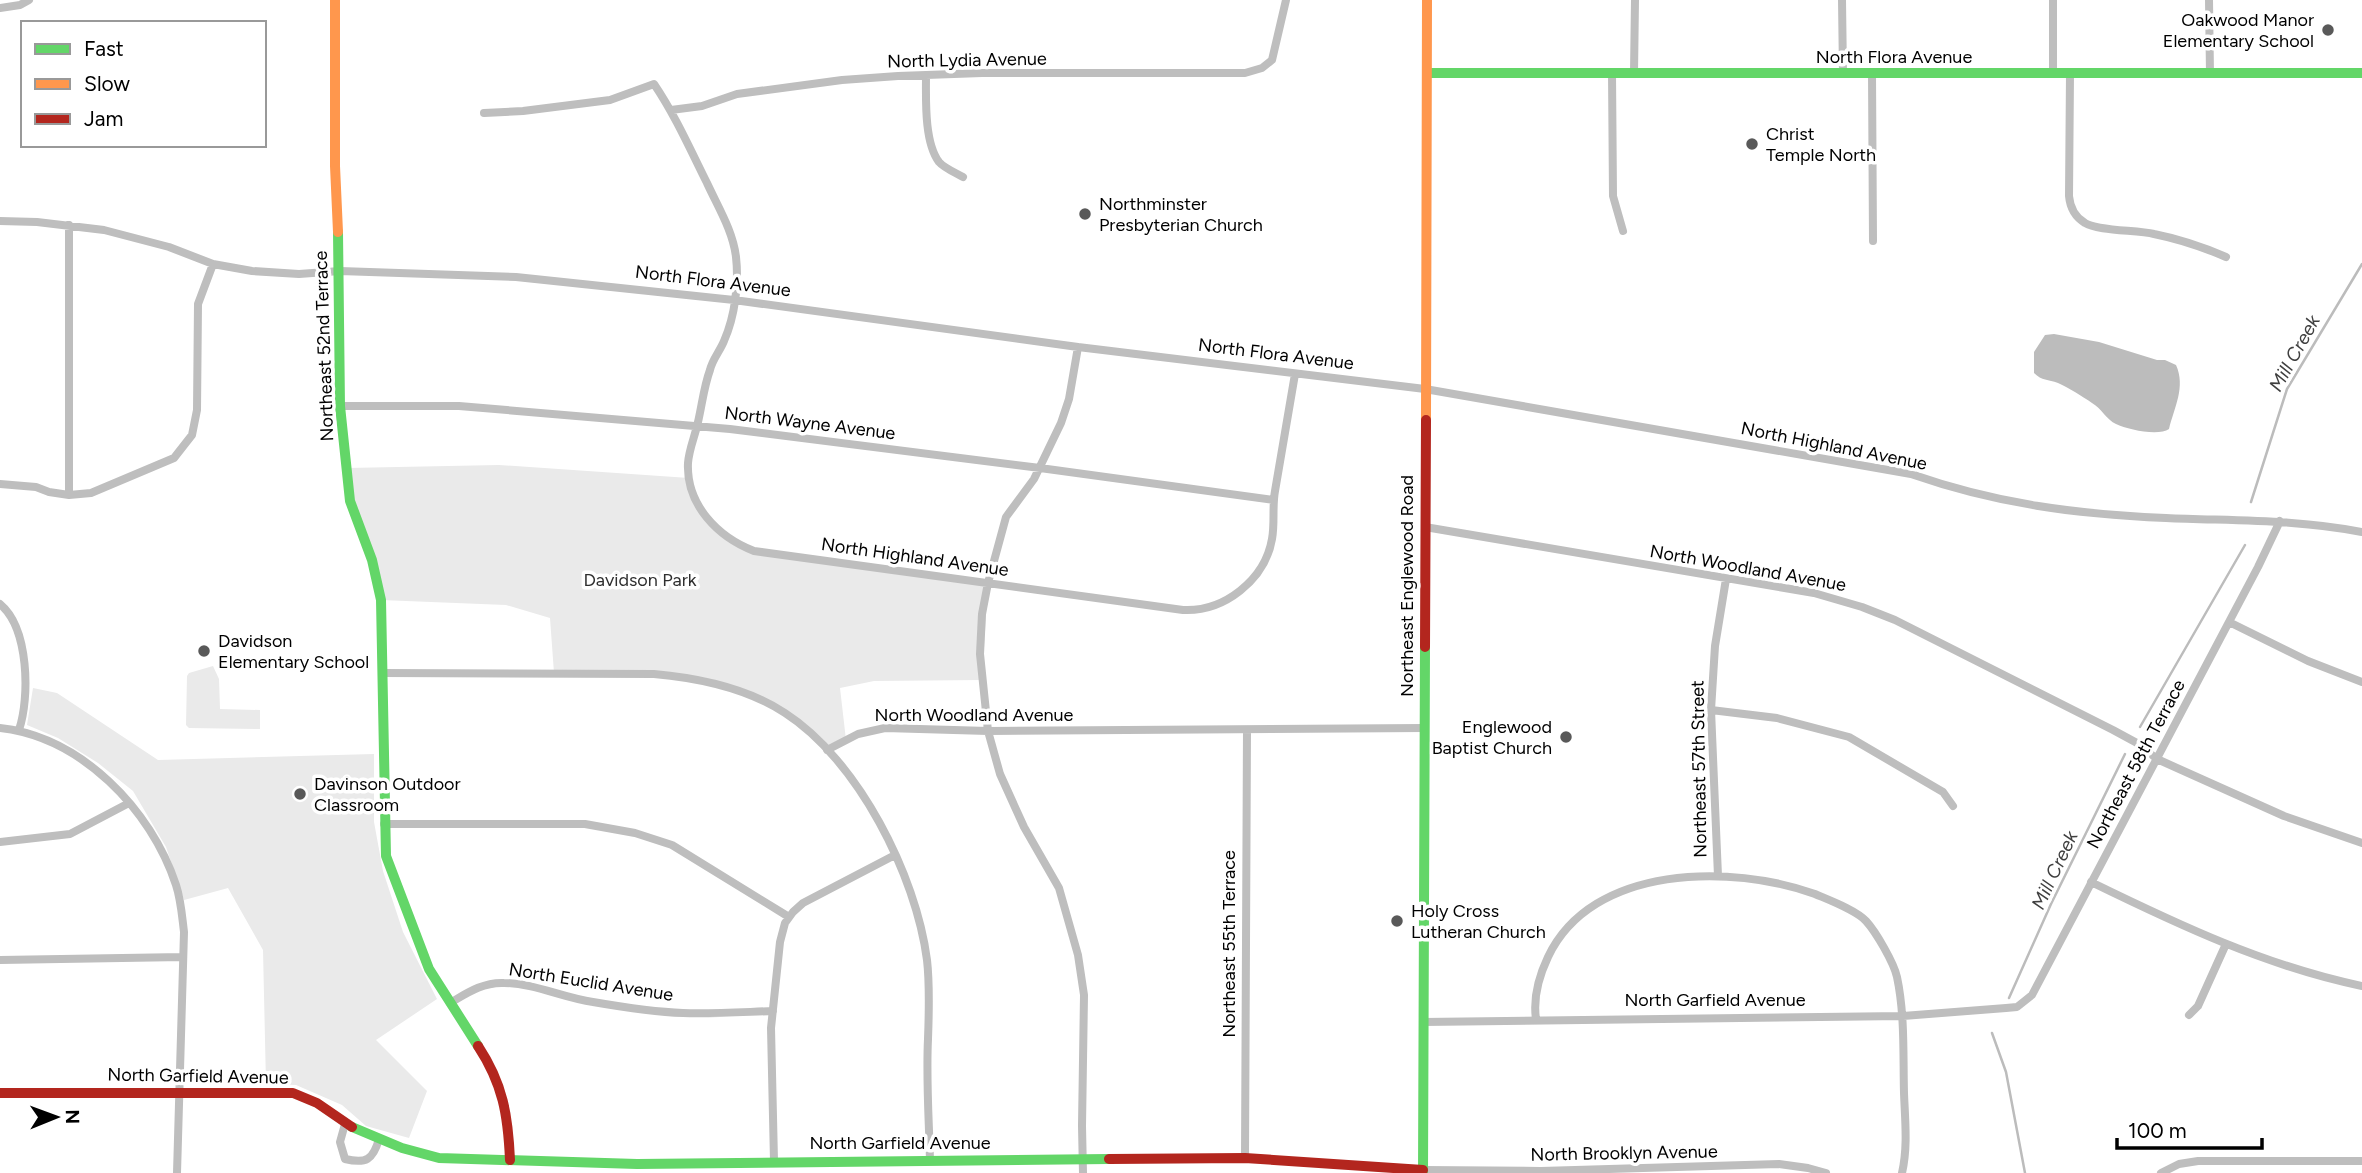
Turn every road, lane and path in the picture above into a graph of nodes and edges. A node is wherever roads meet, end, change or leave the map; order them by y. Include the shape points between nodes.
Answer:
1 (29, 0) edge
2 (335, 0) edge
3 (1286, 0) edge
4 (1427, 0) edge
5 (1635, 0) edge
6 (1842, 0) edge
7 (2053, 0) edge
8 (2209, 0) edge
9 (0, 8) edge
10 (1427, 72) junction
11 (1612, 73) junction
12 (2362, 73) edge
13 (1634, 74) junction
14 (1843, 74) junction
15 (1872, 74) junction
16 (2053, 74) junction
17 (2070, 74) junction
18 (2210, 74) junction
19 (926, 75) junction
20 (671, 110) junction
21 (484, 113) dead end
22 (962, 177) dead end
23 (0, 221) edge
24 (69, 225) junction
25 (1623, 231) dead end
26 (1873, 241) dead end
27 (2226, 257) dead end
28 (214, 264) junction
29 (340, 271) junction
30 (734, 300) junction
31 (1078, 347) junction
32 (1295, 374) junction
33 (1425, 389) junction
34 (340, 406) junction
35 (698, 426) junction
36 (1040, 468) junction
37 (0, 484) edge
38 (69, 495) junction
39 (1273, 500) junction
40 (2280, 521) junction
41 (1425, 527) junction
42 (2362, 532) edge
43 (1726, 579) junction
44 (988, 583) junction
45 (0, 604) edge
46 (2229, 622) junction
47 (382, 673) junction
48 (2362, 682) edge
49 (1711, 710) junction
50 (0, 728) edge
51 (1424, 728) junction
52 (19, 730) junction
53 (1247, 730) junction
54 (988, 731) junction
55 (827, 750) junction
56 (2157, 759) junction
57 (129, 803) junction
58 (1953, 806) dead end
59 (384, 824) junction
60 (0, 842) edge
61 (2362, 843) edge
62 (895, 855) junction
63 (1718, 876) junction
64 (2091, 882) junction
65 (789, 917) junction
66 (2226, 944) junction
67 (183, 957) junction
68 (0, 960) edge
69 (2362, 986) edge
70 (450, 1003) junction
71 (2006, 1008) joint
72 (774, 1011) junction
73 (2189, 1014) dead end
74 (1903, 1016) junction
75 (1536, 1019) junction
76 (1423, 1022) junction
77 (0, 1093) edge
78 (181, 1093) junction
79 (345, 1124) junction
80 (379, 1139) junction
81 (1245, 1158) junction
82 (510, 1160) junction
83 (1083, 1160) junction
84 (930, 1161) junction
85 (2362, 1161) edge
86 (774, 1167) edge
87 (1606, 1171) edge
88 (1423, 1172) edge
89 (177, 1173) edge
90 (1083, 1173) edge
91 (1825, 1173) edge
92 (1902, 1173) edge
93 (2161, 1173) edge

1 - 9 street
2 - 29 street, Northeast 52nd Terrace
3 - 19 street, North Lydia Avenue via 1275,53 1266,66 1245,73
4 - 10 street, Northeast Englewood Road
5 - 13 street
6 - 14 street
7 - 16 street
8 - 18 street
10 - 11 street, North Flora Avenue
10 - 33 street, Northeast Englewood Road
11 - 13 street, North Flora Avenue
11 - 25 street via 1613,196
12 - 18 street, North Flora Avenue
13 - 14 street, North Flora Avenue
14 - 15 street, North Flora Avenue
15 - 16 street, North Flora Avenue
15 - 26 street
16 - 17 street, North Flora Avenue
17 - 18 street, North Flora Avenue
17 - 27 street via 2069,196 2077,216 2092,227 2154,234
19 - 20 street, North Lydia Avenue via 786,87
19 - 22 street via 925,118 931,141 940,163
20 - 21 street, North Highland Avenue via 654,84 610,100
20 - 30 street, North Highland Avenue via 732,238 737,275
23 - 24 street, North Flora Avenue
24 - 28 street, North Flora Avenue via 141,239
24 - 38 street
28 - 29 street, North Flora Avenue via 299,274
28 - 38 street via 198,304 197,410 192,435 174,458 105,489
29 - 30 street, North Flora Avenue via 516,277
29 - 34 street, Northeast 52nd Terrace
30 - 31 street, North Flora Avenue
30 - 35 street, North Highland Avenue via 728,332 710,367
31 - 32 street, North Flora Avenue
31 - 36 street via 1069,399
32 - 33 street, North Flora Avenue
32 - 39 street
33 - 40 street, North Highland Avenue via 1911,474 2040,508
33 - 41 street, Northeast Englewood Road
34 - 35 street, North Wayne Avenue via 459,405
34 - 47 street, Northeast 52nd Terrace via 350,501 381,600
35 - 36 street, North Wayne Avenue
35 - 44 street, North Highland Avenue via 688,465 692,491 712,525 731,541 767,554
36 - 39 street, North Wayne Avenue
36 - 44 street via 1006,517
37 - 38 street
39 - 44 street, North Highland Avenue via 1272,540 1265,561 1251,581 1224,602 1205,609
40 - 42 street, North Highland Avenue
40 - 46 street, Northeast 58th Terrace
41 - 43 street, North Woodland Avenue
41 - 51 street, Northeast Englewood Road
43 - 49 street, Northeast 57th Street
43 - 56 street, North Woodland Avenue via 1814,593 1884,615 2113,730
44 - 54 street via 980,654
45 - 52 street via 22,640 24,694
46 - 48 street
46 - 56 street, Northeast 58th Terrace
47 - 55 street via 678,676 768,704 787,714
47 - 59 street, Northeast 52nd Terrace
49 - 58 street via 1777,718 1849,737 1943,793
49 - 63 street, Northeast 57th Street
50 - 52 street
51 - 53 street, North Woodland Avenue
51 - 76 street, Northeast Englewood Road
52 - 57 street via 86,763
53 - 54 street, North Woodland Avenue
53 - 81 street, Northeast 55th Terrace
54 - 55 street, North Woodland Avenue via 885,728 858,734
54 - 83 street via 1015,808 1059,888 1078,955 1084,995
55 - 62 street via 860,791
56 - 61 street via 2284,816
56 - 64 street, Northeast 58th Terrace
57 - 60 street via 70,834
57 - 67 street via 161,850 176,884
59 - 65 street via 585,824 635,833 672,845
59 - 70 street, Northeast 52nd Terrace via 386,856 411,925 429,969
62 - 65 street via 803,903
62 - 84 street via 915,904 927,958
63 - 74 street via 1798,888 1866,920 1896,974
63 - 75 street via 1648,883 1582,912 1558,940 1544,966 1536,994
64 - 66 street
64 - 71 street, Northeast 58th Terrace via 2032,995 2017,1007
65 - 72 street via 780,936
66 - 69 street via 2297,971
66 - 73 street via 2198,1006
67 - 68 street
67 - 78 street
70 - 72 street, North Euclid Avenue via 472,990 504,982 589,1002 682,1013
70 - 82 street, Northeast 52nd Terrace via 499,1085 508,1119
71 - 74 street, North Garfield Avenue
72 - 86 street
74 - 75 street, North Garfield Avenue
74 - 92 street via 1906,1124
75 - 76 street, North Garfield Avenue
76 - 88 street, Northeast Englewood Road
77 - 78 street, North Garfield Avenue
78 - 79 street, North Garfield Avenue via 293,1093 317,1103
78 - 89 street
79 - 80 street, North Garfield Avenue
79 - 80 street via 340,1142 345,1158 368,1160
80 - 82 street, North Garfield Avenue via 439,1158
81 - 83 street, North Garfield Avenue
81 - 88 street, North Garfield Avenue
82 - 86 street, North Garfield Avenue
83 - 84 street, North Garfield Avenue
83 - 90 street
84 - 86 street, North Garfield Avenue
85 - 93 street via 2198,1161
87 - 88 street, North Brooklyn Avenue
87 - 91 street, North Brooklyn Avenue via 1779,1164

